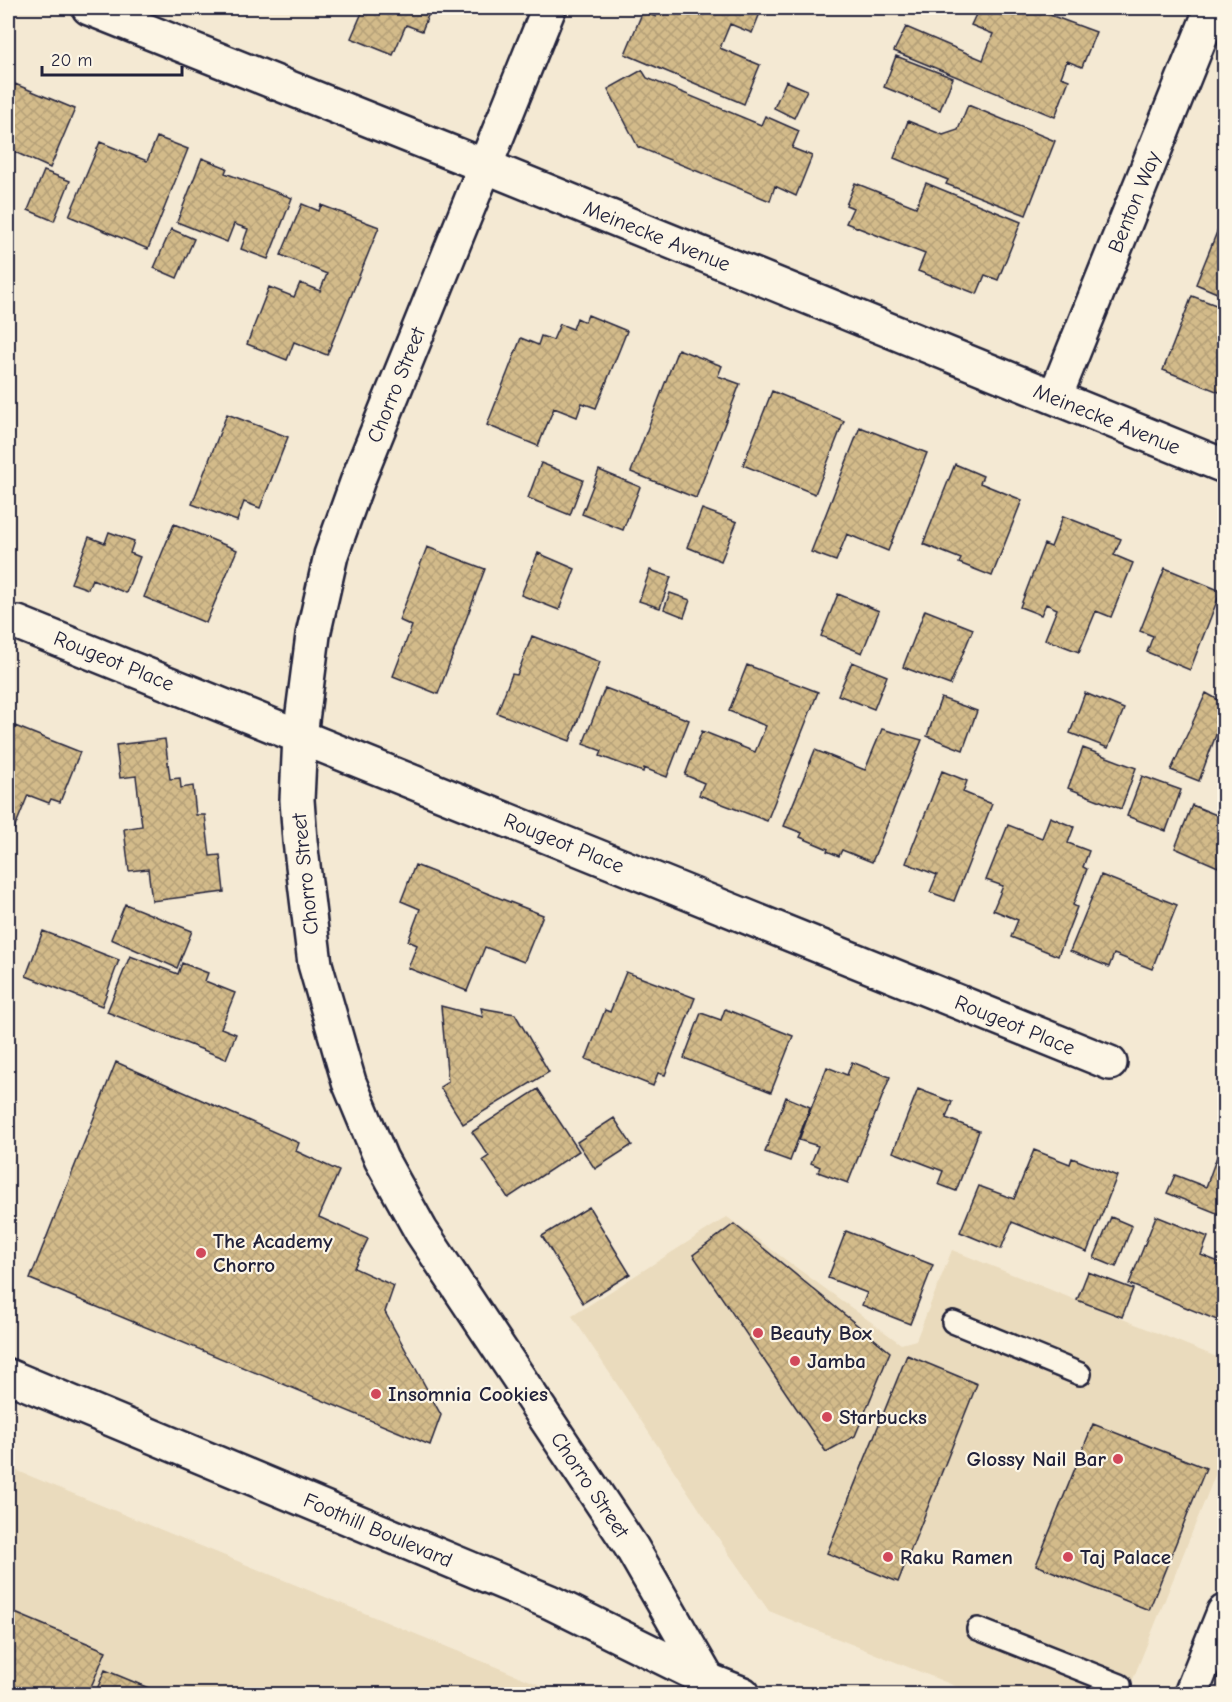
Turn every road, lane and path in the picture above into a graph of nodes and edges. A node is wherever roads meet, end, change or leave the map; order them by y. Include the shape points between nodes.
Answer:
1 (89, 8) edge
2 (549, 8) edge
3 (1212, 8) edge
4 (485, 166) junction
5 (1055, 397) junction
6 (1224, 466) edge
7 (18, 623) dead end
8 (300, 736) junction
9 (1110, 1063) dead end
10 (953, 1322) dead end
11 (1080, 1374) dead end
12 (8, 1376) edge
13 (978, 1629) dead end
14 (1221, 1633) edge
15 (1120, 1685) dead end
16 (711, 1687) edge
17 (743, 1695) edge
18 (1191, 1695) edge

1 - 4 street, Meinecke Avenue
2 - 4 street, Chorro Street
3 - 5 street, Benton Way
4 - 5 street, Meinecke Avenue
4 - 8 street, Chorro Street via 331,555 313,635
5 - 6 street, Meinecke Avenue
7 - 8 street, Rougeot Place
8 - 9 street, Rougeot Place
8 - 16 street, Chorro Street via 297,800 315,964 349,1082 381,1159 421,1231 632,1548
10 - 11 lane
12 - 16 street, Foothill Boulevard via 550,1602
13 - 15 lane
14 - 18 street
16 - 17 street, Foothill Boulevard

